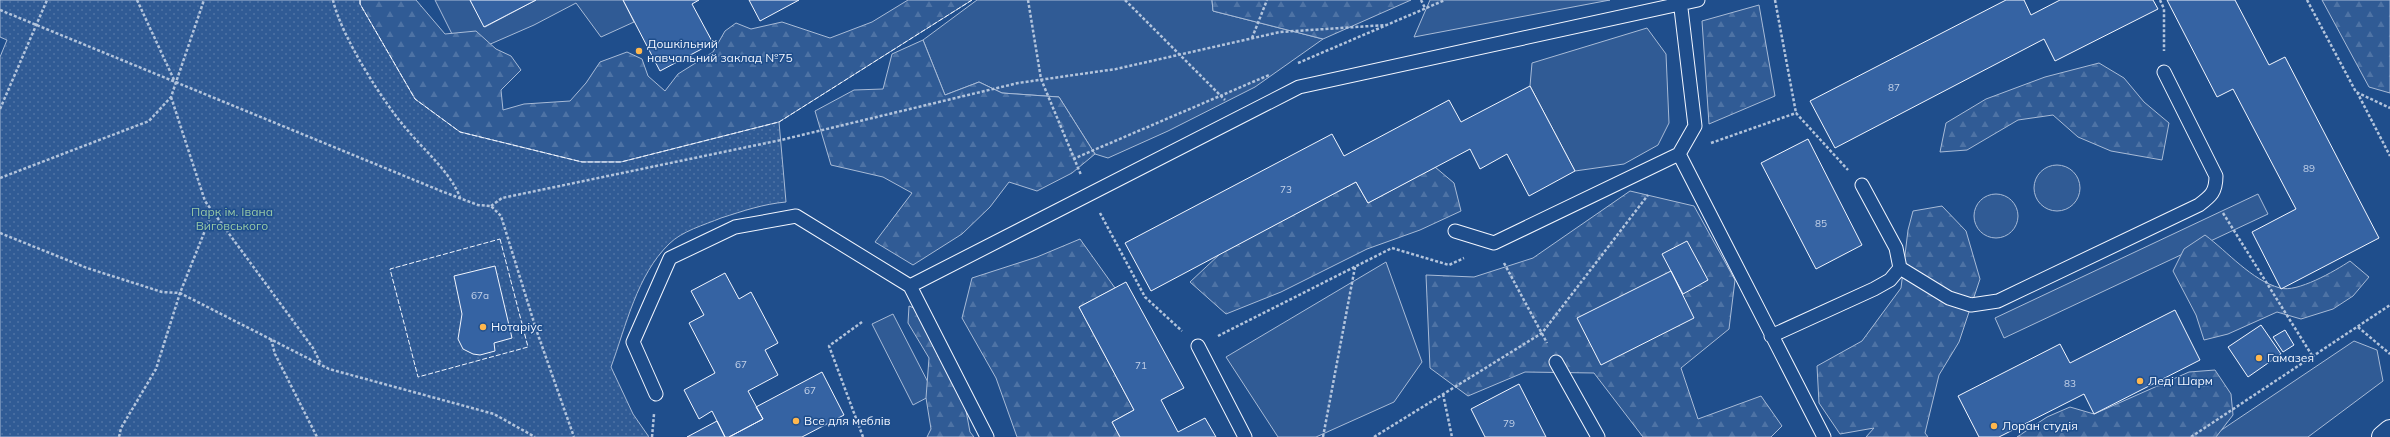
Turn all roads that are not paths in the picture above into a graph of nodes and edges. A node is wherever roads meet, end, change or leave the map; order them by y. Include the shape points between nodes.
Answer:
1 (1698, 0) edge
2 (1681, 2) edge
3 (2164, 72) road end
4 (1679, 154) junction
5 (1862, 185) road end
6 (1455, 231) dead end
7 (1900, 268) junction
8 (910, 286) junction
9 (1771, 336) junction
10 (1198, 346) road end
11 (1556, 362) road end
12 (656, 394) dead end
13 (2390, 431) edge
14 (987, 437) edge
15 (1245, 437) edge
16 (1598, 437) edge
17 (1824, 437) edge
18 (2383, 437) edge

1 - 2 lane
2 - 4 lane via 1695,126
2 - 8 lane via 1299,87
3 - 7 lane via 2216,176 2212,196 2199,205 1998,301 1971,305 1948,298
4 - 6 lane via 1494,244
4 - 9 lane
5 - 7 lane via 1896,248
7 - 9 lane via 1890,280 1874,289
8 - 12 lane via 796,216 735,227 670,258 633,342
8 - 14 lane
9 - 17 lane
10 - 15 lane
11 - 16 lane
13 - 18 main road

